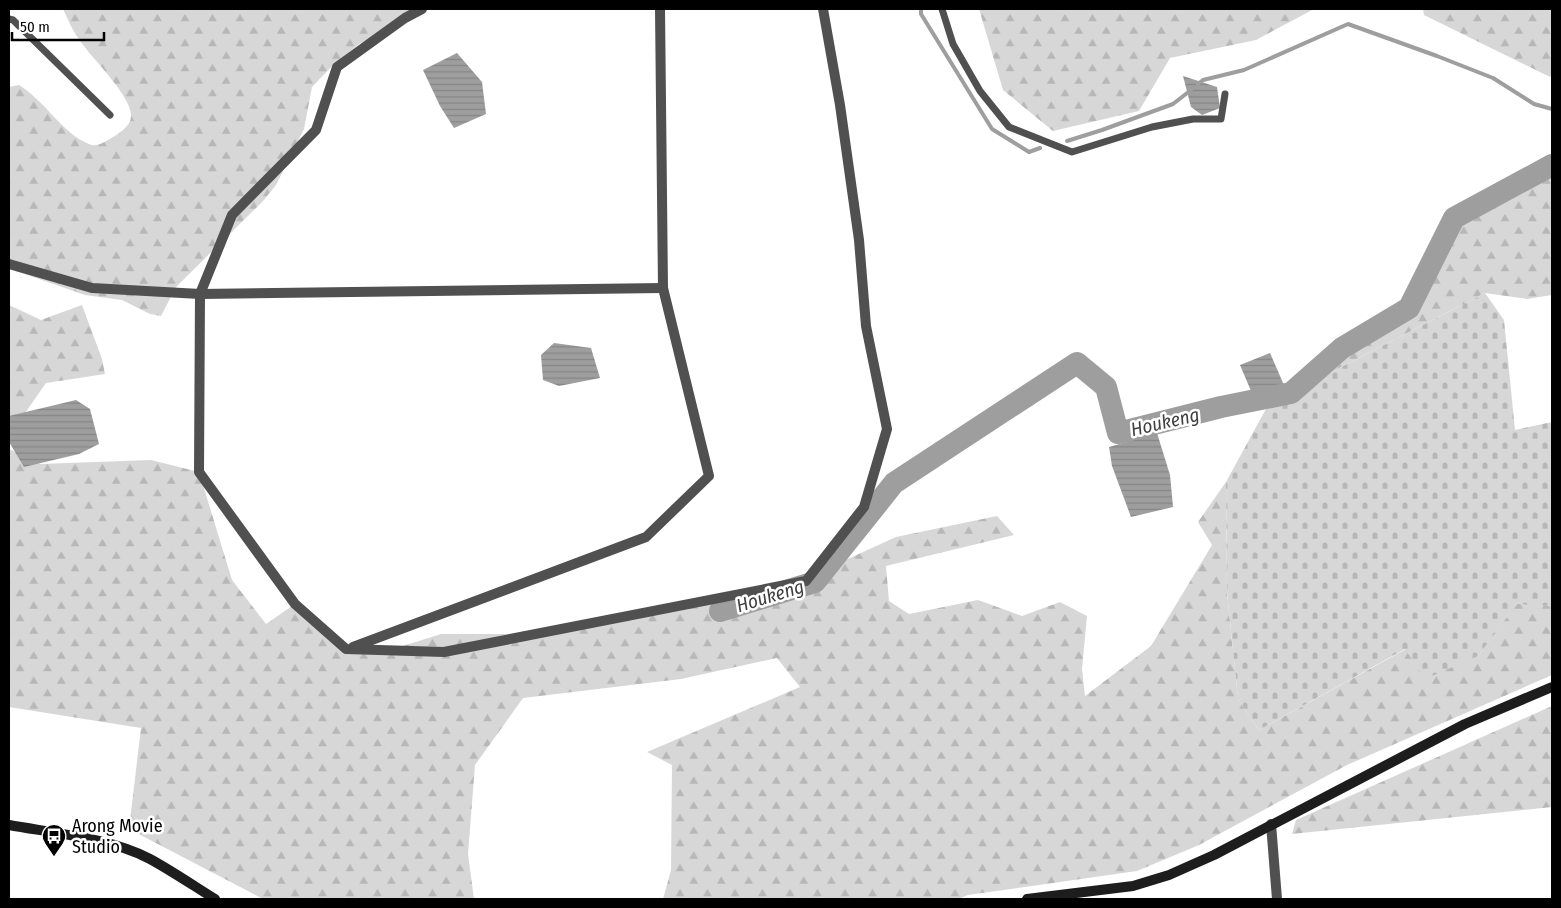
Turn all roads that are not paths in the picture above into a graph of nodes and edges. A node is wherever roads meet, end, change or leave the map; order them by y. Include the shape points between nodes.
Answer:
1 (422, 9) edge
2 (660, 9) edge
3 (823, 9) edge
4 (942, 9) edge
5 (9, 19) edge
6 (1226, 94) dead end
7 (110, 115) dead end
8 (9, 264) edge
9 (663, 288) junction
10 (200, 294) junction
11 (346, 650) junction
12 (1552, 687) edge
13 (1271, 824) junction
14 (9, 825) edge
15 (215, 899) edge
16 (1027, 899) edge
17 (1277, 899) edge

1 - 10 street via 337,67 316,130 232,215
2 - 9 street
3 - 11 street via 859,240 866,326 887,429 864,507 806,581 444,652
4 - 6 lane via 953,44 980,91 1009,127 1072,152 1152,127 1193,119 1221,119
5 - 7 lane
8 - 10 street via 92,288
9 - 10 street
9 - 11 street via 709,476 646,537
10 - 11 street via 199,472 295,604
12 - 13 street via 1465,724
13 - 16 street via 1169,875 1133,886
13 - 17 street
14 - 15 street via 123,848 149,858

